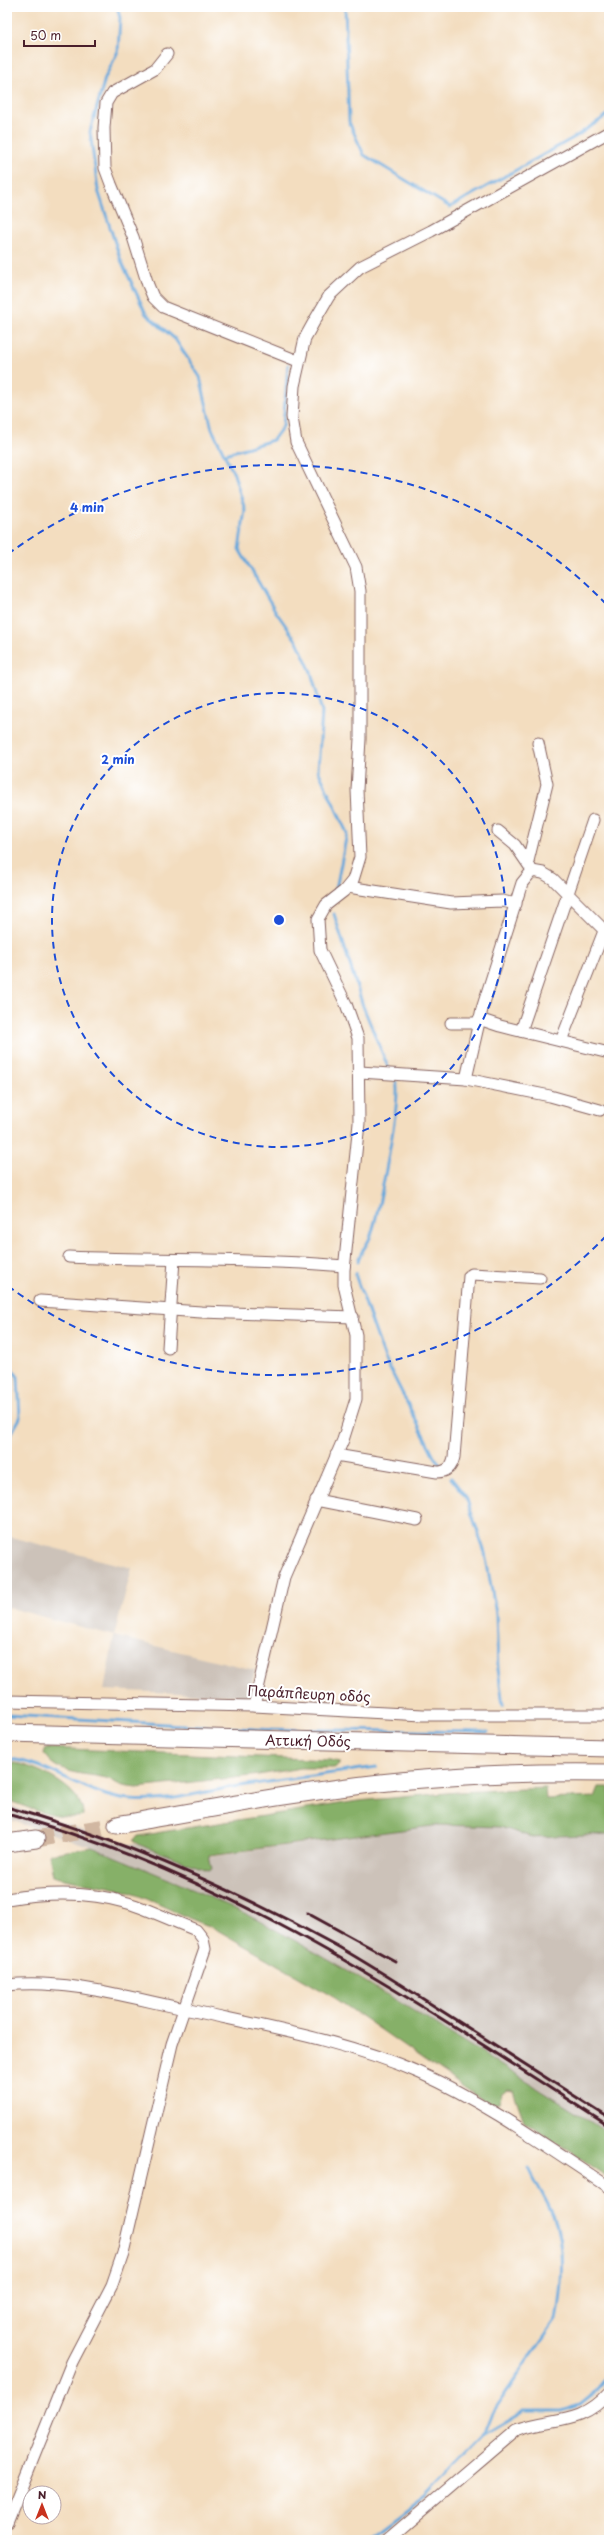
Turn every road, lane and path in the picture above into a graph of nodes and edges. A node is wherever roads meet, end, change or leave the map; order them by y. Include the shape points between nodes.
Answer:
1 (167, 54) dead end
2 (609, 132) edge
3 (298, 361) junction
4 (538, 743) dead end
5 (593, 820) dead end
6 (498, 831) dead end
7 (530, 866) junction
8 (348, 887) junction
9 (567, 894) junction
10 (516, 904) junction
11 (607, 933) edge
12 (479, 1021) junction
13 (451, 1022) dead end
14 (521, 1031) junction
15 (561, 1041) junction
16 (609, 1053) edge
17 (360, 1072) junction
18 (466, 1079) junction
19 (600, 1110) dead end
20 (69, 1257) dead end
21 (174, 1260) junction
22 (344, 1266) junction
23 (540, 1278) dead end
24 (40, 1301) dead end
25 (171, 1311) junction
26 (353, 1317) junction
27 (168, 1348) dead end
28 (336, 1455) junction
29 (316, 1500) junction
30 (417, 1520) dead end
31 (7, 1701) edge
32 (254, 1706) junction
33 (609, 1715) edge
34 (7, 1733) edge
35 (609, 1748) edge
36 (609, 1773) edge
37 (116, 1825) tunnel mouth
38 (36, 1839) tunnel mouth
39 (7, 1843) edge
40 (7, 1899) edge
41 (7, 1985) edge
42 (183, 2009) junction
43 (609, 2187) edge
44 (609, 2393) edge
45 (7, 2522) edge
46 (387, 2540) edge

1 - 3 street via 155,69 112,93 106,103 106,168 153,297 163,307
2 - 3 street via 431,231 360,267 330,296 305,338
3 - 8 street via 292,400 296,442 356,567 360,591 360,739 357,790 361,842 358,867
4 - 7 street via 547,784
5 - 9 street
6 - 7 street
7 - 9 street via 553,879
7 - 10 street
8 - 10 street via 451,903 502,901
8 - 17 street via 320,914 317,939 358,1038
9 - 11 street
9 - 14 street
10 - 12 street
11 - 15 street
12 - 13 street
12 - 14 street
12 - 18 street
14 - 15 street
15 - 16 street
17 - 18 street
17 - 22 street via 357,1154
18 - 19 street via 550,1096
20 - 21 street
21 - 22 street via 269,1261
21 - 25 street
22 - 26 street via 344,1285
23 - 28 street via 472,1274 469,1276 454,1457 448,1469 437,1472
24 - 25 street
25 - 26 street
25 - 27 street
26 - 28 street via 357,1361 356,1399
28 - 29 street
29 - 30 street
29 - 32 street via 278,1597
31 - 32 street, Παράπλευρη οδός
32 - 33 street, Παράπλευρη οδός via 423,1715
34 - 35 highway, Αττική Οδός
36 - 37 highway via 523,1773 409,1780 270,1799
38 - 39 highway
40 - 42 street via 55,1893 106,1898 129,1904 196,1930 203,1939 205,1949
41 - 42 street via 43,1982
42 - 43 street via 329,2043 385,2059 421,2074 480,2104
42 - 45 street via 163,2077 123,2254 112,2285 72,2362
44 - 46 street via 585,2414 570,2419 534,2423 516,2430

